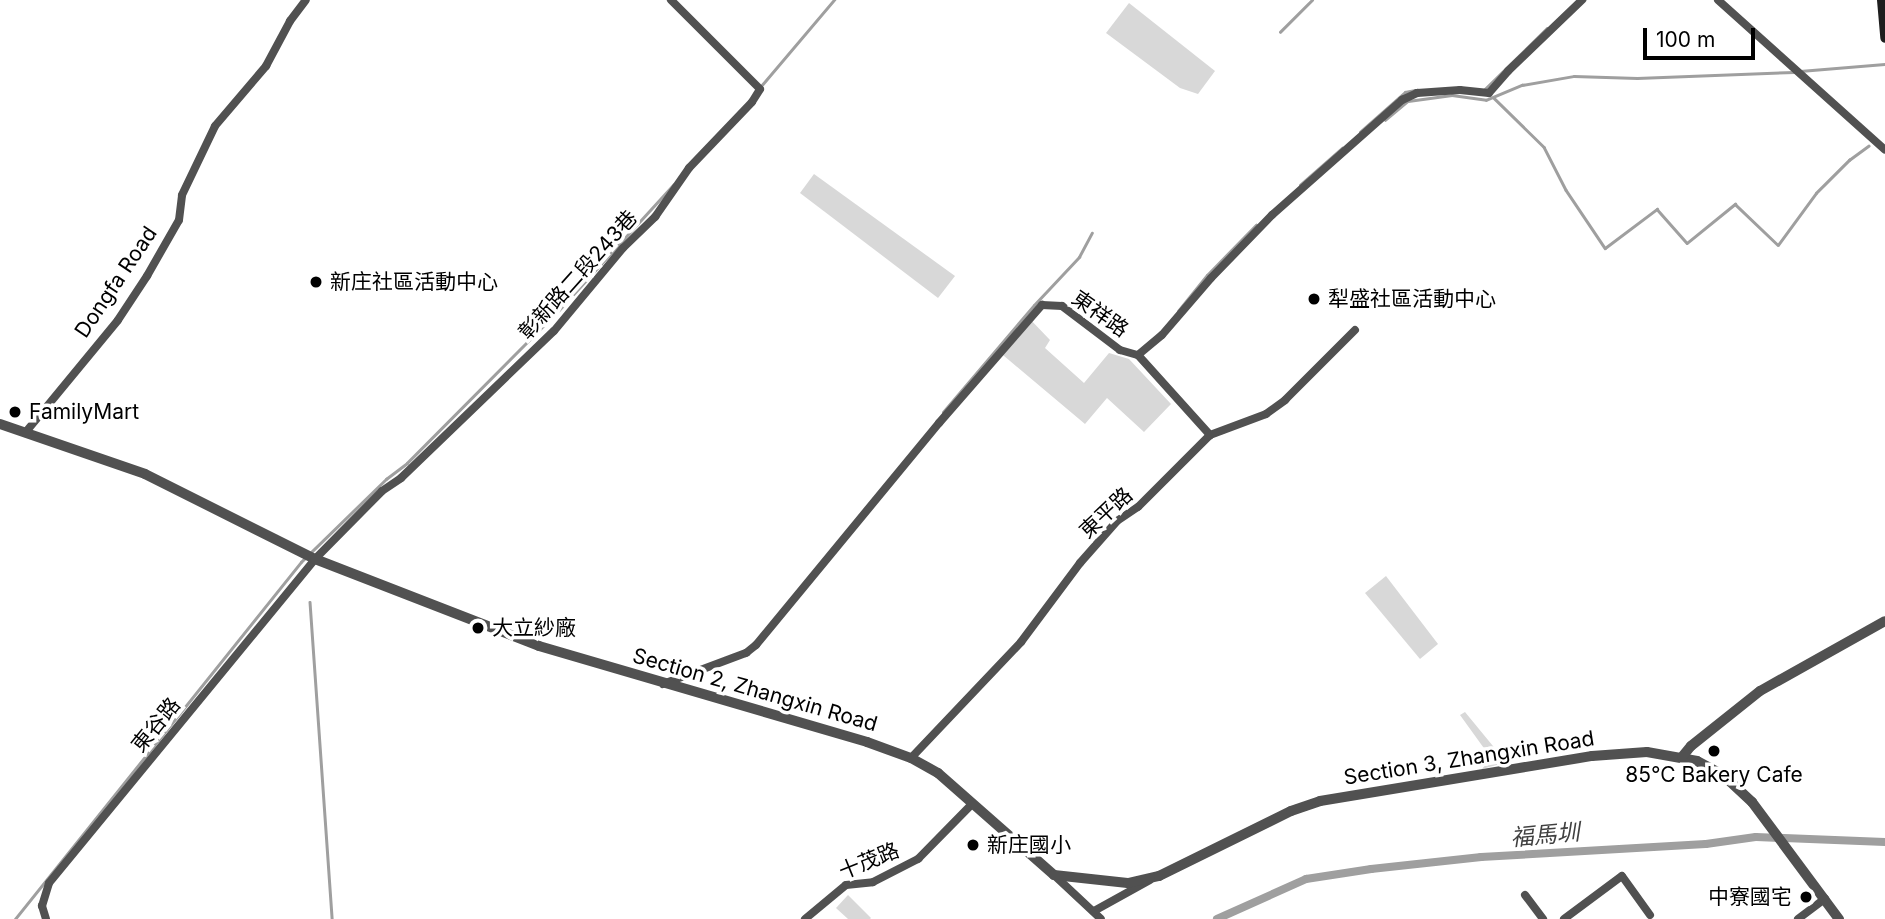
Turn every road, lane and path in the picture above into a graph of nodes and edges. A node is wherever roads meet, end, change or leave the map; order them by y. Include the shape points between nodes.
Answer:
1 (306, 0) edge
2 (671, 0) edge
3 (1582, 0) edge
4 (1718, 0) edge
5 (1882, 0) edge
6 (1885, 37) edge
7 (1885, 149) edge
8 (1355, 330) dead end
9 (1138, 355) junction
10 (0, 424) edge
11 (25, 433) junction
12 (1210, 435) junction
13 (310, 557) junction
14 (1885, 621) edge
15 (663, 684) junction
16 (1682, 757) junction
17 (911, 758) junction
18 (973, 803) junction
19 (1054, 875) junction
20 (1159, 876) junction
21 (1525, 895) dead end
22 (1825, 899) junction
23 (1094, 911) junction
24 (1650, 915) dead end
25 (46, 919) edge
26 (805, 919) edge
27 (1101, 919) edge
28 (1543, 919) edge
29 (1564, 919) edge
30 (1798, 919) edge
31 (1839, 919) edge

1 - 11 street, Dongfa Road via 266,66 215,126 186,184 179,220 147,276 118,320
2 - 13 street, 彰新路二段243巷 via 757,86 752,102 690,168 654,217 554,331 401,478
3 - 9 street, 東祥路 via 1489,93 1460,89 1418,93 1402,100 1272,215 1162,335
4 - 7 street
5 - 6 main road
8 - 12 street, 東平路 via 1266,414
9 - 12 street
9 - 15 street, 東祥路 via 1121,350 1062,306 1042,305 756,645 746,653
10 - 11 street, Section 2, Zhangxin Road
11 - 13 street, Section 2, Zhangxin Road via 145,474
12 - 17 street, 東平路 via 1138,507 1117,521 1021,642
13 - 15 street, Section 2, Zhangxin Road via 538,646
13 - 25 street, 東谷路 via 49,883 42,906
14 - 16 street via 1760,691
15 - 17 street, Section 2, Zhangxin Road
16 - 20 street, Section 3, Zhangxin Road via 1647,752 1592,756 1320,801
16 - 22 street, Section 3, Zhangxin Road via 1723,775 1752,802
17 - 18 street, Section 2, Zhangxin Road via 938,773
18 - 19 street, Section 2, Zhangxin Road
18 - 26 street, 十茂路 via 918,859 873,882 846,885
19 - 20 street via 1128,883
19 - 23 street
20 - 23 street
21 - 28 street
22 - 30 street
22 - 31 street
23 - 27 street
24 - 29 street via 1622,876

